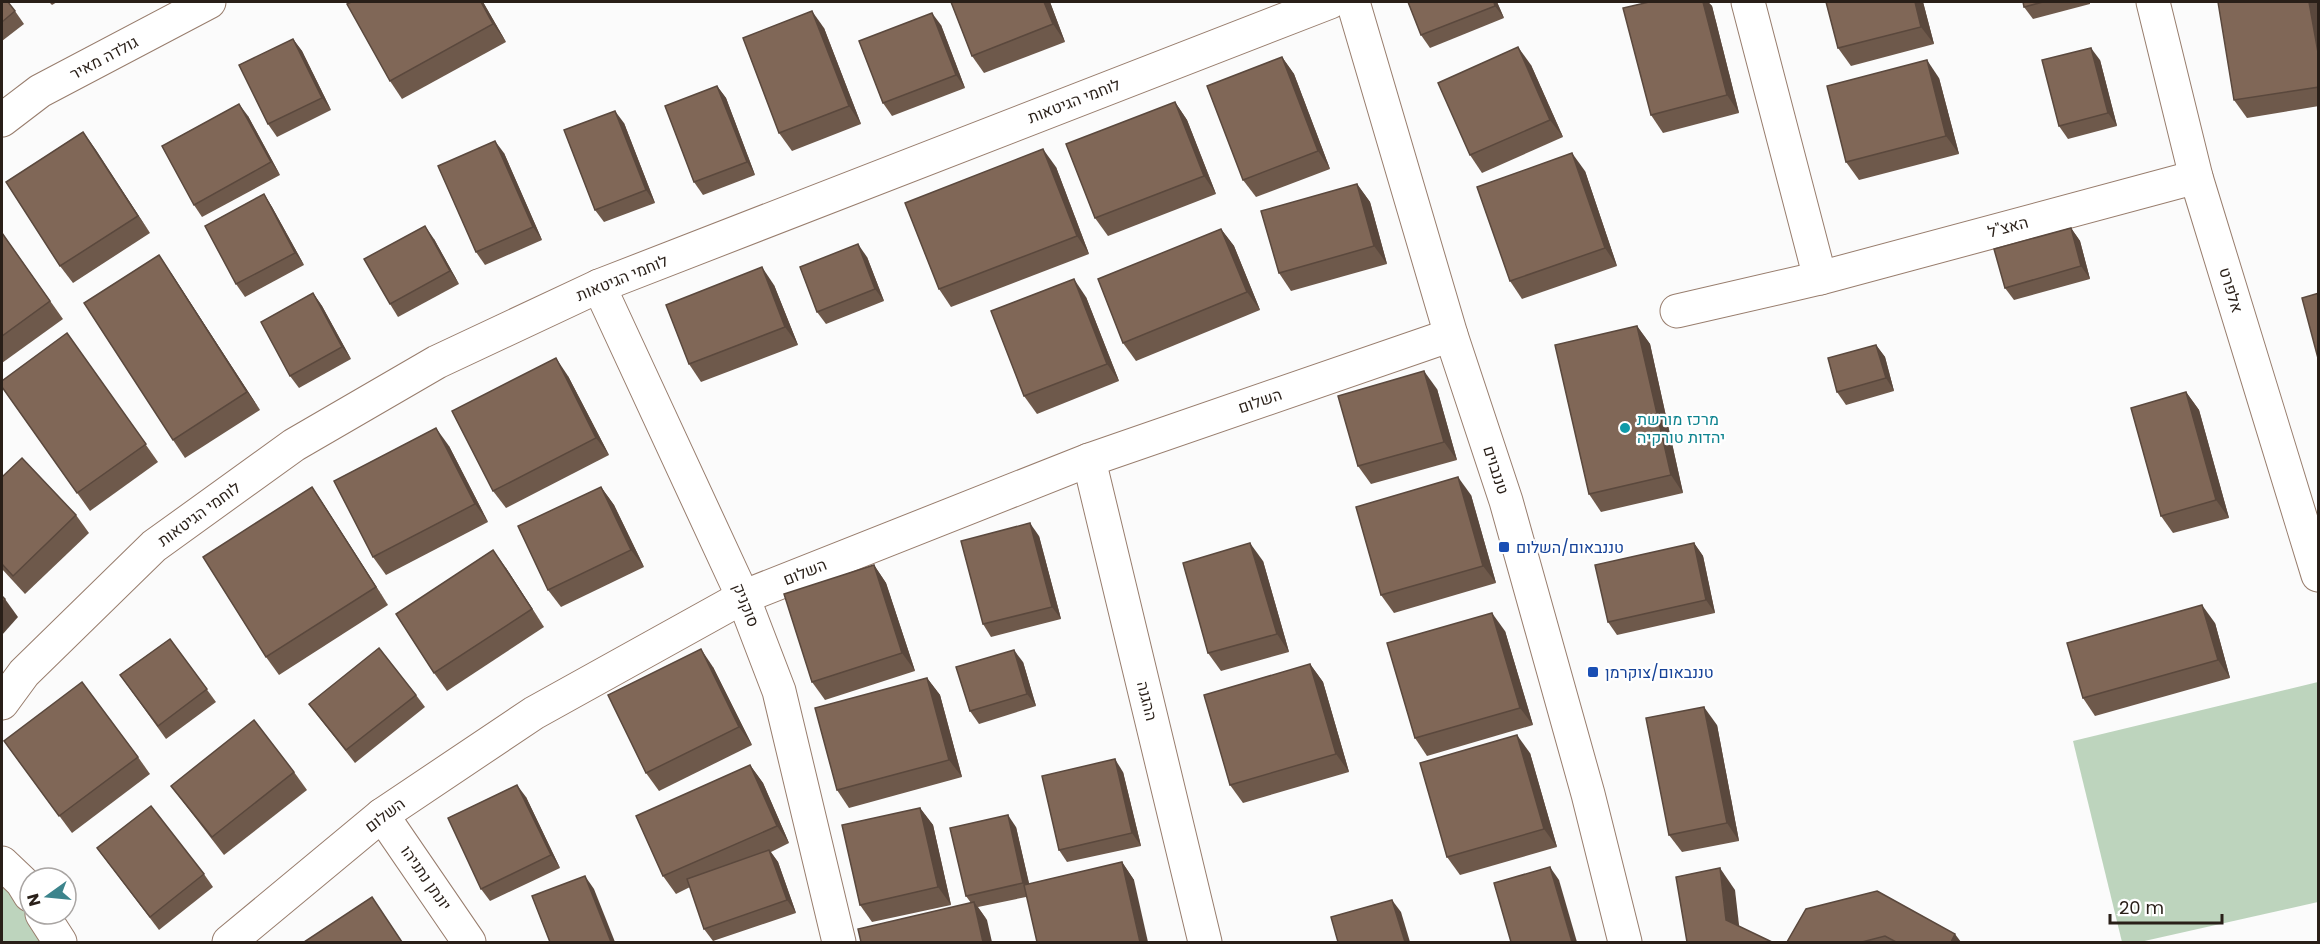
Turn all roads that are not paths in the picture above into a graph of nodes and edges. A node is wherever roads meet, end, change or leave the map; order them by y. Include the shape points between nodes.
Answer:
1 (209, 2) edge
2 (1330, 2) edge
3 (1353, 2) edge
4 (1748, 2) edge
5 (2153, 2) edge
6 (2, 120) edge
7 (2196, 177) junction
8 (1820, 278) junction
9 (599, 286) junction
10 (1677, 311) dead end
11 (1451, 335) junction
12 (1089, 460) junction
13 (2319, 575) edge
14 (743, 597) junction
15 (2, 703) edge
16 (382, 815) junction
17 (2, 863) edge
18 (18, 878) edge
19 (50, 926) edge
20 (60, 942) edge
21 (229, 942) edge
22 (469, 942) edge
23 (839, 942) edge
24 (1205, 942) edge
25 (1625, 942) edge

1 - 6 street, גולדה מאיר via 40,91
2 - 9 street, לוחמי הגיטאות
3 - 11 street, טננבוים
4 - 8 street
5 - 7 street, אלפרט
7 - 8 street, האצ"ל
7 - 13 street, אלפרט
8 - 10 street, האצ"ל
9 - 14 street, סוקניק
9 - 15 street, לוחמי הגיטאות via 436,362 294,445 154,546 24,674
11 - 12 street, השלום
11 - 25 street, טננבוים via 1506,501
12 - 14 street, השלום
12 - 24 street, ההגנה
14 - 16 street, השלום via 534,713
14 - 23 street, סוקניק via 779,691
16 - 21 street, השלום
16 - 22 street, יונתן נתניהו
17 - 18 street
19 - 20 street

